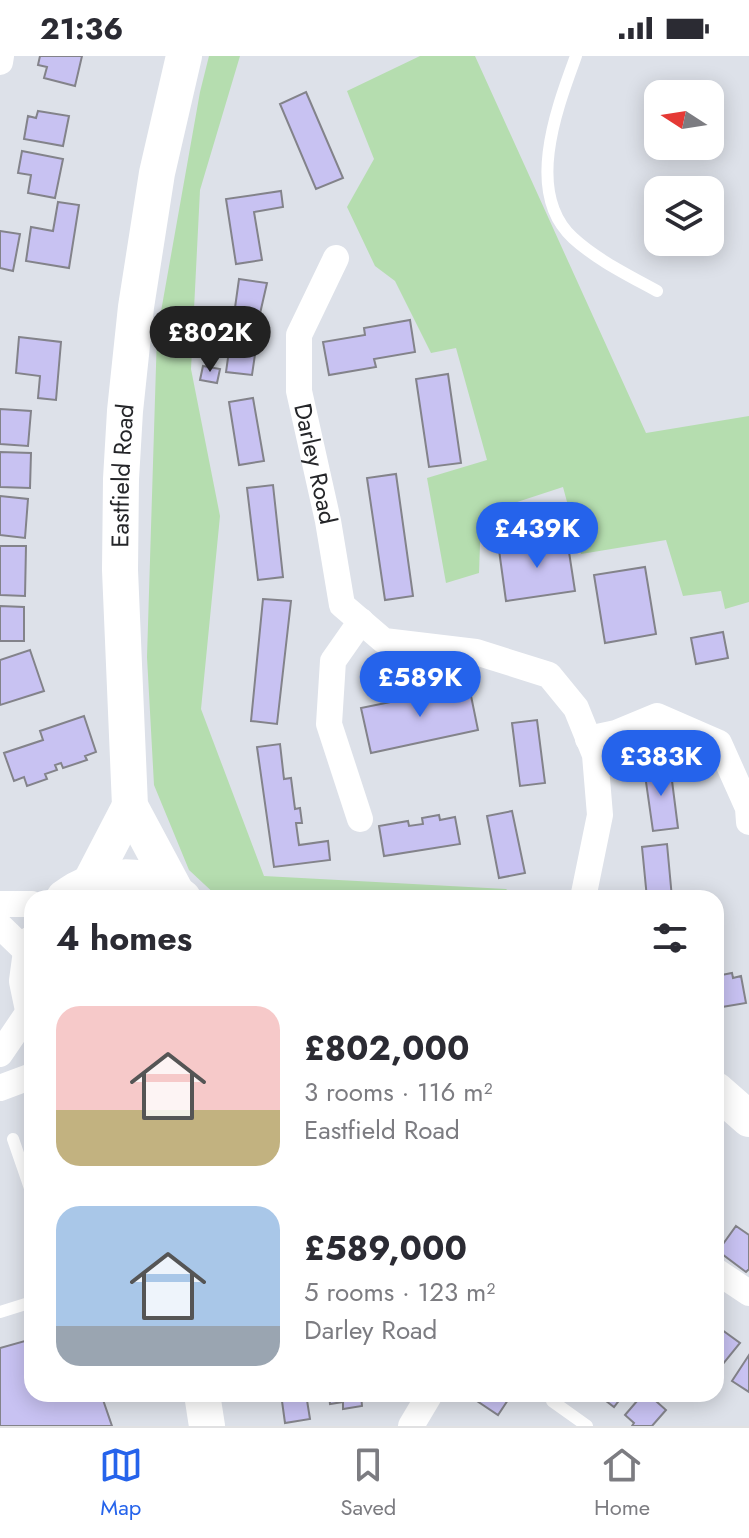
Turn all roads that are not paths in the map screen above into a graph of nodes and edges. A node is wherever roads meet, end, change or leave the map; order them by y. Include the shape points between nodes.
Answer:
1 (1, 56) edge
2 (184, 56) edge
3 (576, 56) edge
4 (0, 62) edge
5 (336, 258) dead end
6 (657, 291) dead end
7 (361, 621) junction
8 (588, 739) junction
9 (130, 806) junction
10 (360, 819) dead end
11 (749, 822) edge
12 (77, 890) edge
13 (169, 890) edge
14 (176, 890) edge
15 (585, 890) edge
16 (0, 904) edge
17 (24, 904) edge
18 (0, 926) edge
19 (24, 944) edge
20 (24, 1018) edge
21 (0, 1054) edge
22 (24, 1079) edge
23 (0, 1088) edge
24 (724, 1097) edge
25 (749, 1119) edge
26 (13, 1139) dead end
27 (24, 1171) edge
28 (724, 1276) edge
29 (749, 1293) edge
30 (24, 1304) edge
31 (0, 1312) edge
32 (203, 1402) edge
33 (425, 1402) edge
34 (553, 1402) edge
35 (207, 1426) edge
36 (411, 1426) edge
37 (587, 1426) edge

1 - 4 street
2 - 9 street, Eastfield Road via 152,200 125,411 120,570
3 - 6 lane via 550,139 548,184 555,215 594,255
5 - 7 street, Darley Road via 299,335 299,391 342,605
7 - 8 street, Darley Road via 384,641 476,652 549,675 576,708
7 - 10 street via 333,661 329,724
8 - 11 street via 657,716 719,743 748,808
8 - 15 street, Darley Road via 595,755 600,815
9 - 12 street, Eastfield Road
9 - 14 street, Eastfield Road
12 - 13 street via 119,877 149,880
16 - 17 street
18 - 19 street
20 - 21 street
22 - 23 street
24 - 25 street
26 - 27 lane
28 - 29 street
30 - 31 lane
32 - 35 street
33 - 36 street
34 - 37 lane

